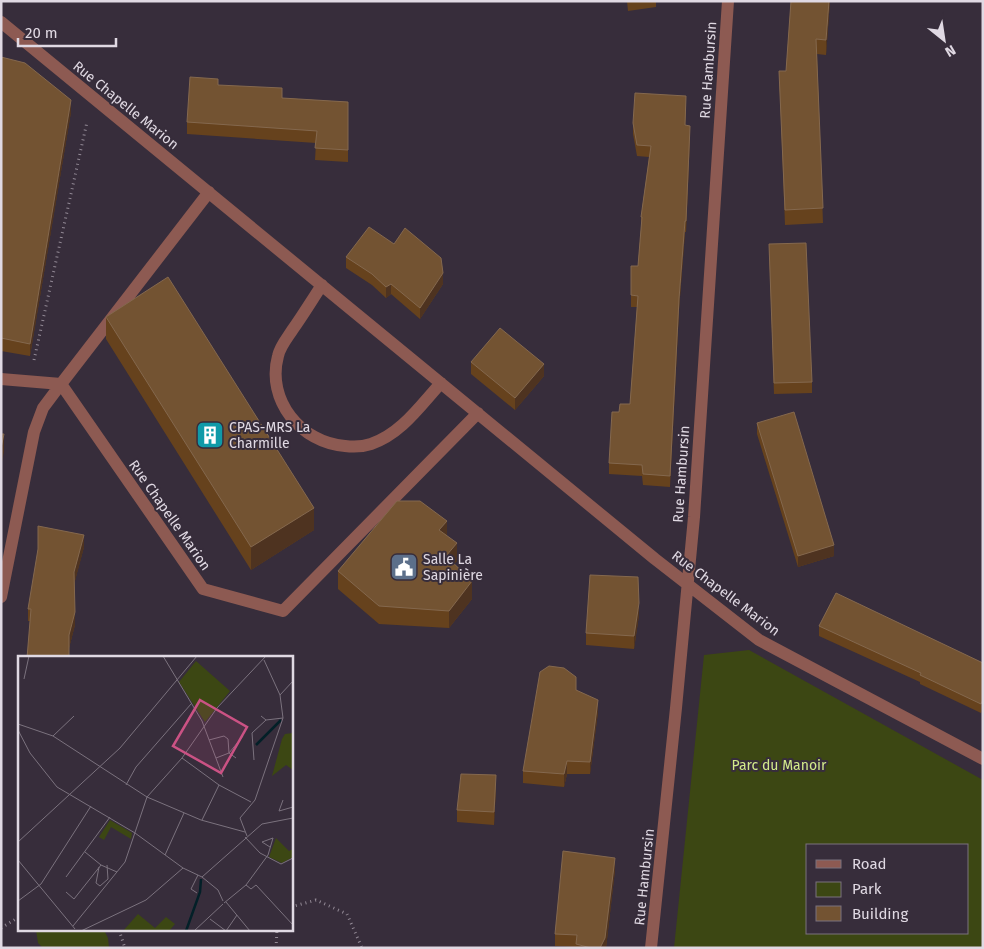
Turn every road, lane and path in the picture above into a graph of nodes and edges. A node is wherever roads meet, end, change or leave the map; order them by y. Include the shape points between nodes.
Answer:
1 (728, 1) edge
2 (1, 22) edge
3 (92, 97) junction
4 (209, 192) junction
5 (322, 285) junction
6 (1, 379) edge
7 (29, 382) junction
8 (441, 383) junction
9 (61, 384) junction
10 (478, 413) junction
11 (688, 585) junction
12 (1, 597) edge
13 (983, 759) edge
14 (292, 907) edge
15 (18, 918) edge
16 (1, 928) edge
17 (120, 932) edge
18 (277, 932) edge
19 (125, 948) edge
20 (276, 948) edge
21 (362, 948) edge
22 (651, 948) edge

1 - 11 street, Rue Hambursin
2 - 3 street, Rue Chapelle Marion
3 - 4 street, Rue Chapelle Marion
3 - 7 path
4 - 5 street, Rue Chapelle Marion
4 - 9 street
5 - 8 street, Rue Chapelle Marion
5 - 8 street via 278,354 275,371 279,396 287,414 301,429 331,445 369,445 401,427
6 - 7 street
7 - 9 street
8 - 10 street, Rue Chapelle Marion
9 - 10 street, Rue Chapelle Marion via 203,589 282,611
9 - 12 street via 43,408 34,432
10 - 11 street, Rue Chapelle Marion
11 - 13 street, Rue Chapelle Marion via 759,640
11 - 22 street, Rue Hambursin
14 - 21 path via 316,900 347,914
15 - 16 path
17 - 19 path
18 - 20 path

